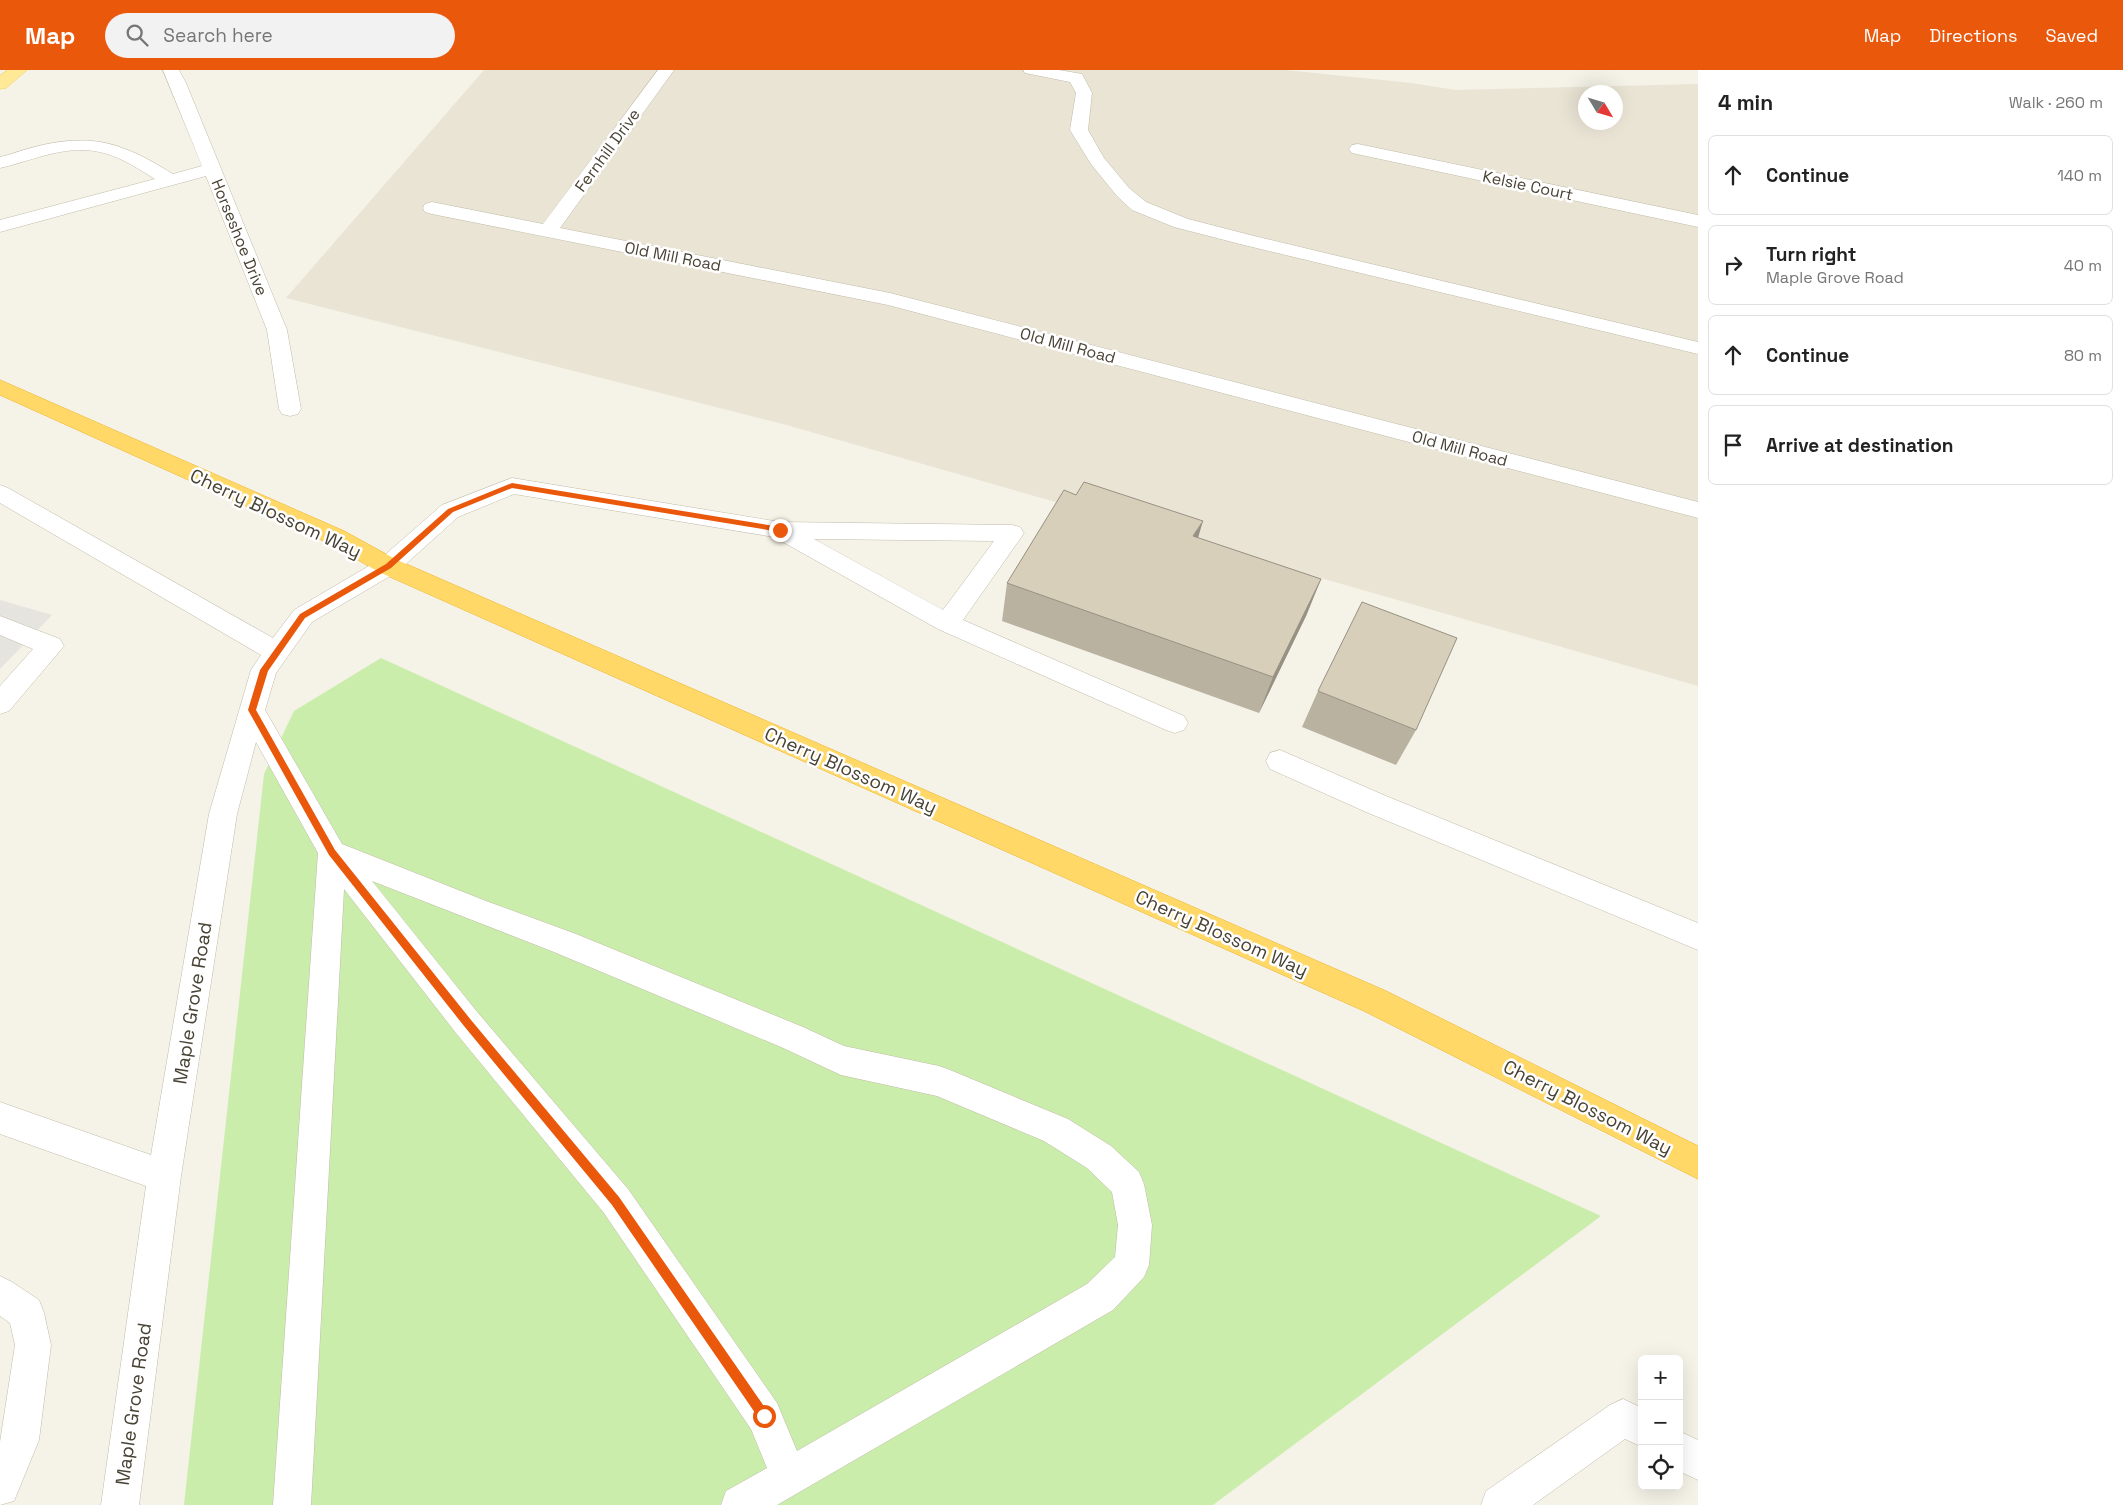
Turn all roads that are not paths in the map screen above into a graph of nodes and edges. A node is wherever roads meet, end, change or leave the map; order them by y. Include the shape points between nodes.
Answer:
1 (19, 70) edge
2 (171, 70) edge
3 (666, 70) edge
4 (1031, 70) edge
5 (0, 84) edge
6 (1358, 149) dead end
7 (0, 163) edge
8 (213, 169) junction
9 (171, 180) junction
10 (432, 208) dead end
11 (1698, 221) edge
12 (0, 226) edge
13 (548, 231) junction
14 (1698, 348) edge
15 (0, 387) edge
16 (290, 409) dead end
17 (0, 493) edge
18 (1698, 510) edge
19 (780, 530) junction
20 (388, 566) junction
21 (947, 623) junction
22 (0, 625) edge
23 (277, 652) junction
24 (0, 704) edge
25 (252, 710) junction
26 (1175, 724) dead end
27 (1280, 761) dead end
28 (332, 852) junction
29 (1698, 937) edge
30 (0, 1118) edge
31 (1698, 1163) edge
32 (164, 1176) junction
33 (0, 1294) edge
34 (1638, 1426) edge
35 (1683, 1452) edge
36 (1698, 1461) edge
37 (789, 1476) junction
38 (0, 1487) edge
39 (120, 1505) edge
40 (292, 1505) edge
41 (740, 1505) edge
42 (1500, 1505) edge

1 - 5 main road
2 - 8 street, Horseshoe Drive
3 - 13 street, Fernhill Drive
4 - 14 street via 1076,78 1084,93 1079,130 1096,160 1139,206 1181,223 1251,242
6 - 11 street, Kelsie Court
7 - 9 street via 54,146 81,144 113,150
8 - 9 street
8 - 16 street, Horseshoe Drive via 278,330
9 - 12 street
10 - 13 street, Old Mill Road
13 - 18 street, Old Mill Road via 890,299
15 - 20 highway, Cherry Blossom Way via 336,537
17 - 23 street
19 - 20 street, Maple Grove Road via 512,486 450,511
19 - 21 street
19 - 21 street via 1012,534
20 - 23 street, Maple Grove Road via 303,616
20 - 31 highway, Cherry Blossom Way via 1375,1002
21 - 26 street
22 - 24 street via 51,646
23 - 25 street, Maple Grove Road via 264,670
25 - 28 street
25 - 32 street, Maple Grove Road via 224,814
27 - 29 street
28 - 37 street via 467,1023 616,1201 764,1416
28 - 37 street via 565,943 841,1060 939,1081 1056,1130 1099,1157 1127,1184 1134,1225 1132,1266 1100,1296
28 - 40 street
30 - 32 street
32 - 39 street, Maple Grove Road
33 - 38 street via 26,1313 33,1345 20,1440
34 - 42 street via 1623,1418
35 - 36 street
37 - 41 street

